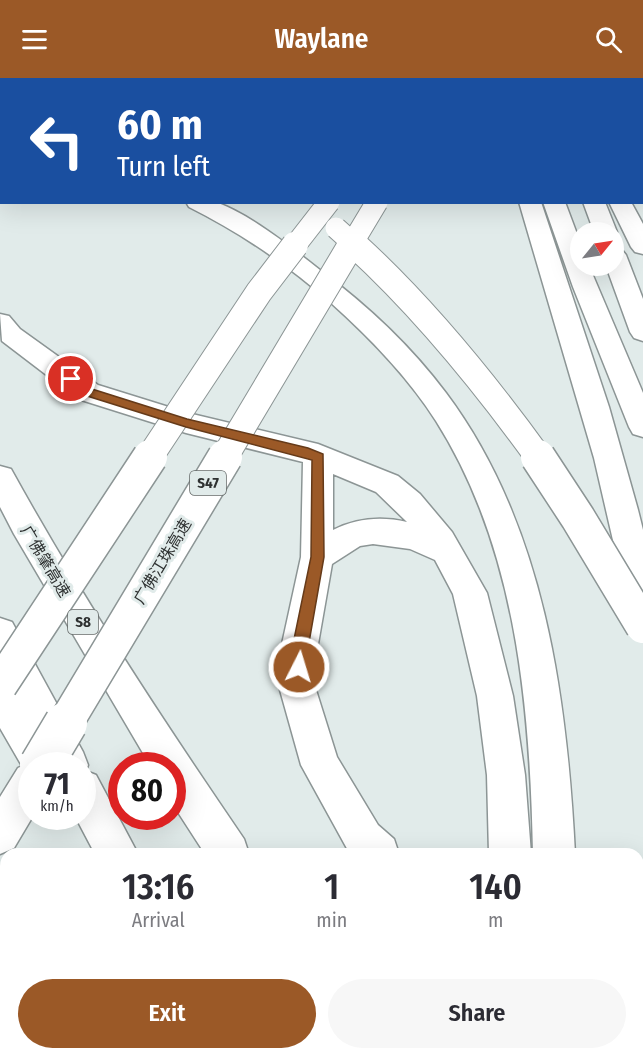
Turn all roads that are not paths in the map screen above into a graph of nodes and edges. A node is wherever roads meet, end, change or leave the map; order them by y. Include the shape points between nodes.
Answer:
1 (201, 204) edge
2 (304, 204) edge
3 (327, 204) edge
4 (376, 204) edge
5 (531, 204) edge
6 (555, 204) edge
7 (595, 204) edge
8 (621, 204) edge
9 (601, 222) edge
10 (643, 247) edge
11 (622, 276) edge
12 (0, 322) edge
13 (643, 332) edge
14 (643, 427) edge
15 (318, 457) junction
16 (0, 477) edge
17 (127, 493) junction
18 (447, 551) junction
19 (317, 557) junction
20 (643, 615) edge
21 (643, 626) edge
22 (0, 633) edge
23 (0, 650) edge
24 (0, 685) edge
25 (0, 694) edge
26 (34, 752) edge
27 (50, 752) edge
28 (62, 752) edge
29 (163, 752) edge
30 (186, 788) edge
31 (18, 804) edge
32 (96, 814) edge
33 (83, 830) edge
34 (0, 834) edge
35 (94, 848) edge
36 (115, 848) edge
37 (225, 848) edge
38 (373, 848) edge
39 (510, 848) edge
40 (554, 848) edge

1 - 40 main road via 246,228 357,312 396,352 448,418 473,461 514,566 531,632 546,706
2 - 21 main road, bridge via 364,252 450,340 535,453
3 - 17 main road, bridge via 259,292
4 - 27 main road, 广佛江珠高速 / S47, bridge
5 - 20 main road via 614,474 637,570
6 - 14 main road
7 - 9 main road
8 - 10 main road
11 - 13 main road
12 - 15 main road via 88,392 186,423
15 - 18 main road via 387,484 409,503
15 - 19 main road
16 - 29 main road, 广佛肇高速 / S8 via 31,536
17 - 23 main road, bridge
17 - 24 main road, bridge
18 - 19 main road via 416,537 382,531 351,536
18 - 39 main road via 470,593 495,696 506,775
19 - 38 main road via 300,644 298,690 320,765
22 - 28 main road
25 - 26 main road
30 - 37 main road, 广佛肇高速 / S8
31 - 34 main road
32 - 36 main road
33 - 35 main road

